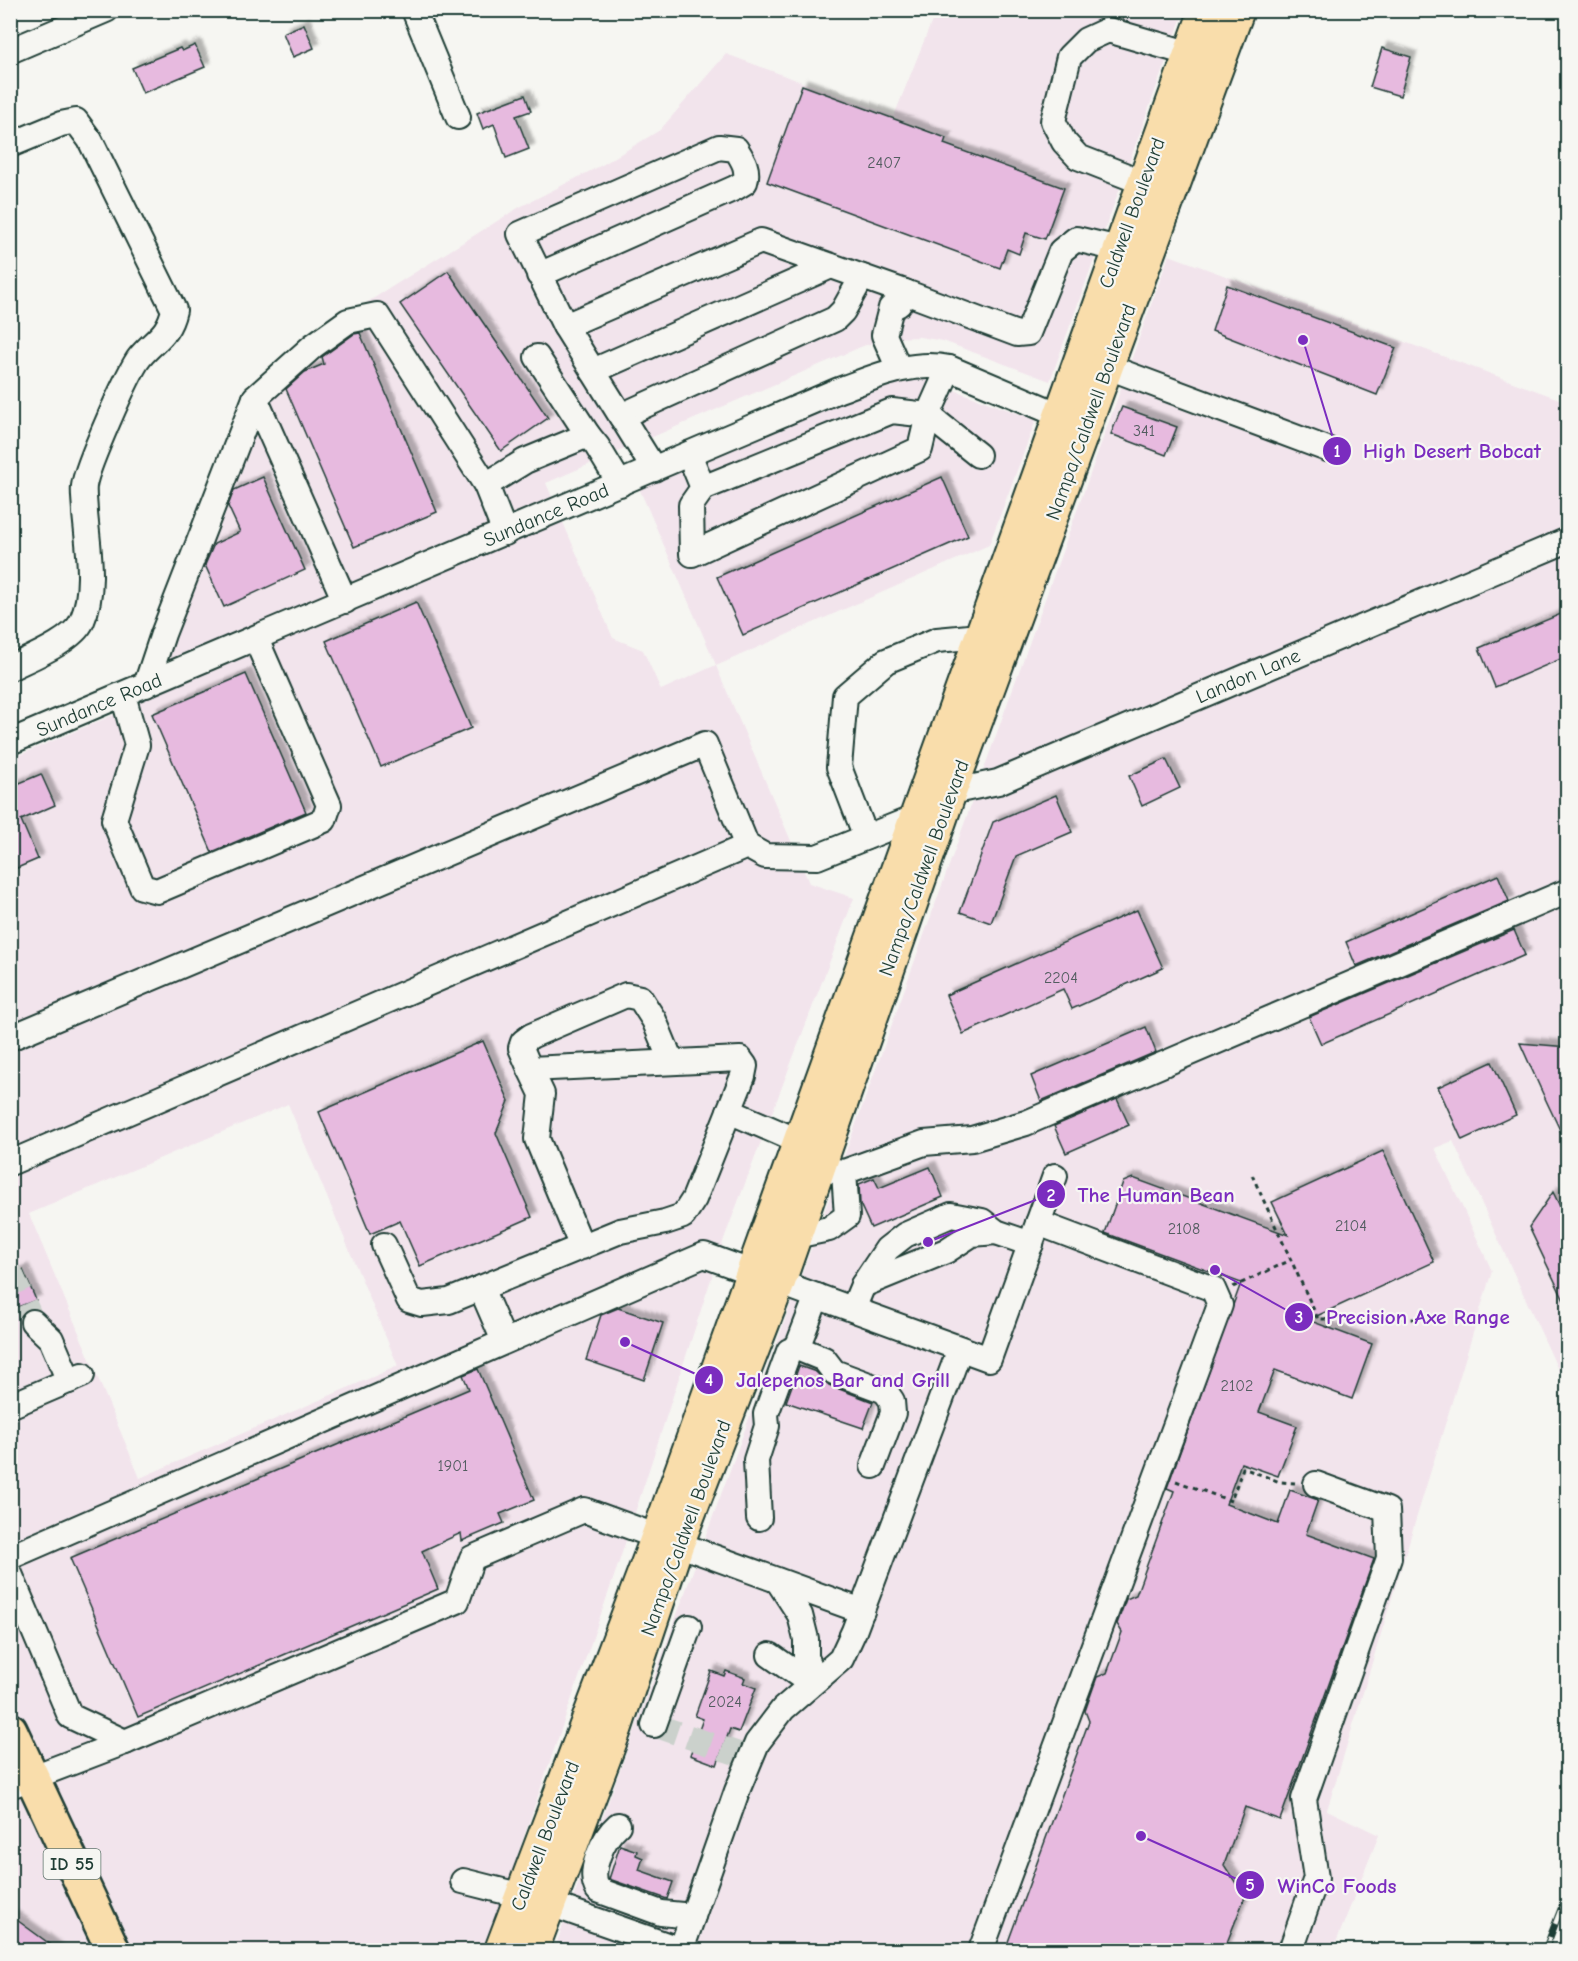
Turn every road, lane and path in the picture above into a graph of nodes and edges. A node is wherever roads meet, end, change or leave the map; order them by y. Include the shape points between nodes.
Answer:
1 (106, 10) edge
2 (414, 10) edge
3 (1206, 10) edge
4 (1238, 10) edge
5 (10, 51) edge
6 (1205, 58) junction
7 (458, 117) dead end
8 (10, 145) edge
9 (1143, 183) junction
10 (1172, 193) junction
11 (1119, 249) junction
12 (831, 266) junction
13 (539, 275) junction
14 (862, 277) junction
15 (902, 298) junction
16 (565, 326) junction
17 (537, 357) dead end
18 (1108, 367) junction
19 (949, 368) junction
20 (899, 369) junction
21 (593, 371) junction
22 (255, 398) junction
23 (621, 416) junction
24 (928, 416) junction
25 (1073, 421) junction
26 (588, 435) junction
27 (1327, 449) dead end
28 (689, 454) junction
29 (978, 455) dead end
30 (654, 469) junction
31 (620, 484) junction
32 (486, 485) junction
33 (703, 488) junction
34 (505, 533) junction
35 (1568, 540) edge
36 (345, 601) junction
37 (980, 636) junction
38 (256, 639) junction
39 (10, 668) edge
40 (146, 686) junction
41 (123, 695) junction
42 (10, 742) edge
43 (938, 791) junction
44 (914, 819) junction
45 (866, 837) junction
46 (747, 846) junction
47 (1568, 891) edge
48 (10, 1038) edge
49 (671, 1061) junction
50 (530, 1070) junction
51 (729, 1111) junction
52 (798, 1141) junction
53 (10, 1163) edge
54 (831, 1170) junction
55 (1055, 1176) dead end
56 (1252, 1176) dead end
57 (1034, 1234) junction
58 (795, 1236) junction
59 (384, 1245) dead end
60 (582, 1247) junction
61 (1291, 1260) junction
62 (765, 1277) junction
63 (481, 1288) junction
64 (1215, 1295) junction
65 (817, 1296) junction
66 (853, 1309) junction
67 (1417, 1319) dead end
68 (33, 1322) tunnel mouth
69 (504, 1341) junction
70 (797, 1348) junction
71 (960, 1348) junction
72 (10, 1406) edge
73 (873, 1466) dead end
74 (1157, 1474) junction
75 (1316, 1484) joint
76 (759, 1518) dead end
77 (667, 1542) junction
78 (10, 1557) edge
79 (10, 1574) edge
80 (778, 1581) junction
81 (862, 1611) junction
82 (690, 1627) dead end
83 (770, 1655) dead end
84 (813, 1681) junction
85 (602, 1725) joint
86 (654, 1725) dead end
87 (10, 1730) edge
88 (125, 1742) junction
89 (21, 1781) edge
90 (618, 1825) dead end
91 (463, 1881) dead end
92 (536, 1900) junction
93 (693, 1916) junction
94 (113, 1950) edge
95 (501, 1950) edge
96 (532, 1950) edge
97 (681, 1950) edge
98 (981, 1950) edge
99 (1291, 1950) edge

1 - 5 street
2 - 7 street
3 - 6 main road, Caldwell Boulevard
4 - 6 main road, Nampa/Caldwell Boulevard
6 - 9 main road, Caldwell Boulevard
6 - 9 street via 1108,30 1086,40 1069,57 1053,122 1064,142 1078,157
6 - 10 main road, Nampa/Caldwell Boulevard
8 - 39 street via 76,121 90,140 174,310 158,342 140,357 110,418 84,485 89,577 88,602 81,623 70,636
9 - 10 street
9 - 11 main road, Caldwell Boulevard
10 - 18 main road, Nampa/Caldwell Boulevard
11 - 15 street via 1076,239 1066,244 1028,333 1017,334
11 - 25 main road, Caldwell Boulevard
12 - 14 street
12 - 16 street via 761,241
12 - 21 street
13 - 13 street via 735,188 745,182 747,168 736,149 719,147 520,234
13 - 16 street
14 - 15 street
14 - 23 street via 835,319
15 - 20 street via 891,308 884,335
16 - 21 street
17 - 26 street
18 - 25 main road, Nampa/Caldwell Boulevard
18 - 27 street
19 - 20 street, Sundance Road via 927,363
19 - 24 street
19 - 25 street, Sundance Road
20 - 28 street, Sundance Road via 839,390
21 - 23 street
22 - 32 street via 313,346 348,321 377,315
22 - 36 street
22 - 40 street
23 - 30 street
24 - 29 street
24 - 33 street via 892,411
24 - 33 street via 920,449 692,554 691,505
25 - 37 main road, Nampa/Caldwell Boulevard
25 - 43 main road, Nampa/Caldwell Boulevard
26 - 31 street
26 - 32 street via 525,461
28 - 30 street, Sundance Road
28 - 33 street
30 - 31 street, Sundance Road
31 - 34 street, Sundance Road
32 - 34 street
34 - 36 street, Sundance Road
35 - 43 street, Landon Lane via 998,782
36 - 38 street, Sundance Road
37 - 43 main road, Nampa/Caldwell Boulevard
37 - 45 street via 937,640 886,660 844,696 839,767
38 - 40 street, Sundance Road
38 - 41 street via 328,805 324,820 157,891 142,887 114,820 137,745
40 - 41 street, Sundance Road
41 - 42 street, Sundance Road
43 - 44 main road, Nampa/Caldwell Boulevard
43 - 54 main road, Nampa/Caldwell Boulevard
44 - 45 street
44 - 52 main road, Nampa/Caldwell Boulevard
45 - 46 street via 817,857 765,856
46 - 48 street via 705,744
46 - 53 street
47 - 54 street via 1026,1123 972,1139 924,1143
49 - 50 street
49 - 50 street via 640,998 626,995 522,1042
49 - 51 street via 740,1059 745,1066
50 - 60 street via 542,1095 537,1139
51 - 52 street
51 - 60 street via 694,1200 683,1216 620,1231
52 - 62 main road, Nampa/Caldwell Boulevard
54 - 58 main road, Nampa/Caldwell Boulevard
54 - 58 street via 848,1216 830,1229
55 - 57 street
56 - 61 path
57 - 64 street via 1213,1288
57 - 66 street via 996,1232 982,1221 951,1215 905,1235 887,1249 863,1285
57 - 71 street via 989,1359
58 - 62 main road, Nampa/Caldwell Boulevard
59 - 63 street via 409,1300 422,1304 449,1301
60 - 63 street
61 - 64 path
61 - 67 path via 1318,1319
62 - 65 street
62 - 69 street via 704,1255
62 - 77 main road, Nampa/Caldwell Boulevard
63 - 69 street
64 - 74 street via 1220,1305
65 - 66 street
65 - 70 street
66 - 71 street
68 - 72 street via 51,1338 76,1378
69 - 78 street
70 - 73 street via 824,1359 834,1372 885,1391 892,1401 893,1413
70 - 76 street via 789,1351 766,1414 767,1426 756,1460
71 - 81 street
74 - 75 path via 1231,1501 1243,1468 1280,1482
74 - 98 street
75 - 99 street via 1387,1510 1389,1558 1304,1798 1316,1878
77 - 80 street
77 - 85 main road, Nampa/Caldwell Boulevard
77 - 88 street via 584,1510 472,1558 457,1601
79 - 88 street via 70,1716
80 - 81 street
80 - 84 street via 800,1615
81 - 84 street via 841,1659
82 - 86 street
83 - 84 street
84 - 93 street via 783,1709 757,1743
85 - 92 main road, Caldwell Boulevard
87 - 89 highway, ID 55
88 - 89 street
89 - 94 highway, ID 55
90 - 93 street via 608,1834 593,1875 598,1890 661,1913
91 - 92 street
92 - 95 main road, Caldwell Boulevard
92 - 96 main road, Caldwell Boulevard
92 - 97 street
93 - 97 street

